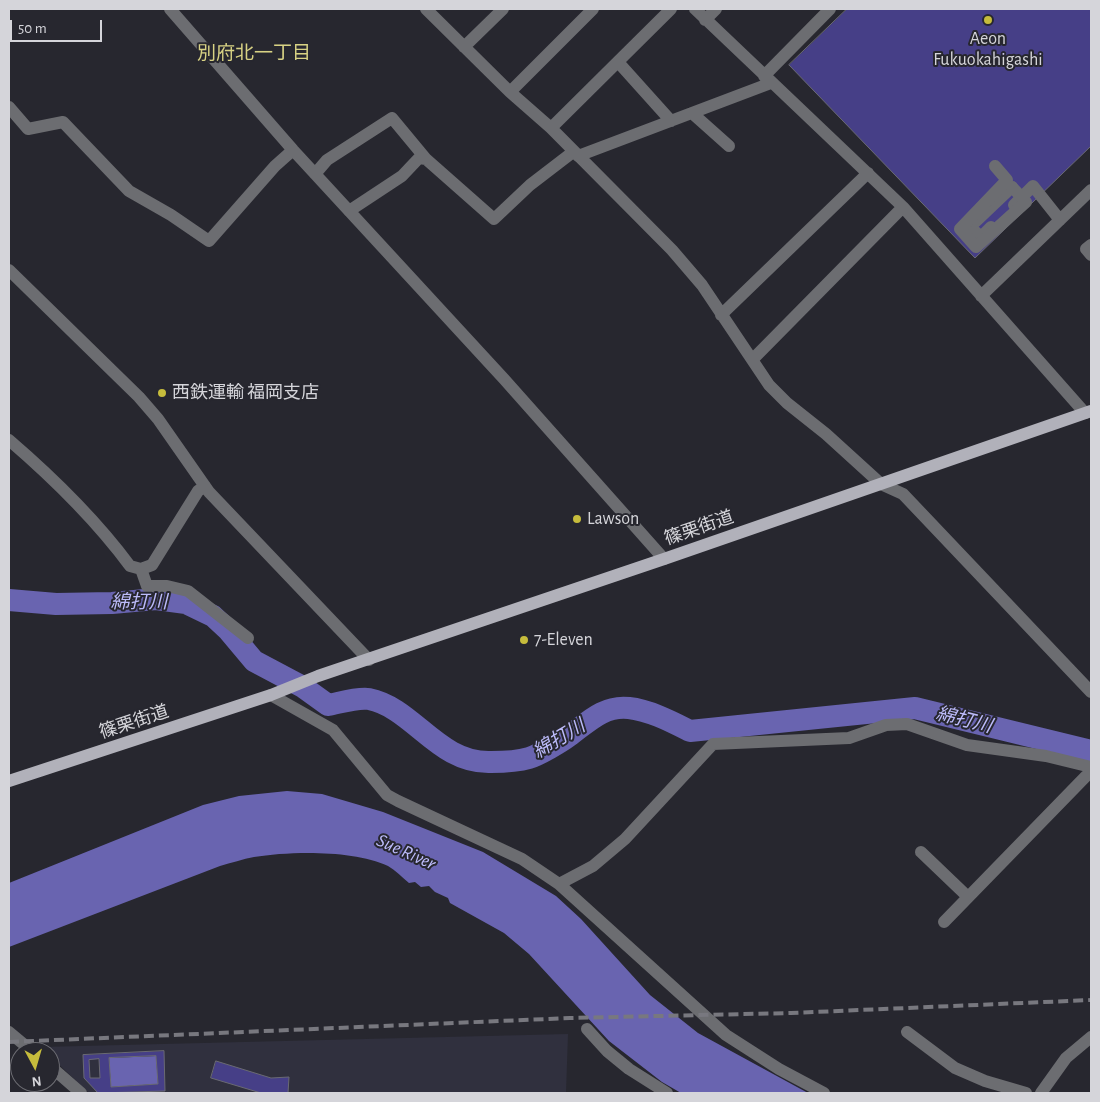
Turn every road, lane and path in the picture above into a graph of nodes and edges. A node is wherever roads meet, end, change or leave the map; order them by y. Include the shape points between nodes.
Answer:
1 (170, 9) edge
2 (426, 9) edge
3 (503, 9) edge
4 (593, 9) edge
5 (671, 9) edge
6 (695, 9) edge
7 (716, 9) edge
8 (830, 9) edge
9 (705, 20) junction
10 (464, 47) junction
11 (618, 62) junction
12 (767, 79) junction
13 (510, 92) junction
14 (9, 107) edge
15 (692, 113) junction
16 (671, 121) junction
17 (551, 128) junction
18 (729, 146) dead end
19 (293, 150) junction
20 (575, 154) junction
21 (426, 159) junction
22 (995, 166) dead end
23 (868, 173) junction
24 (315, 174) junction
25 (1091, 190) edge
26 (903, 207) junction
27 (348, 210) junction
28 (1060, 220) junction
29 (1091, 245) edge
30 (1091, 255) edge
31 (9, 270) edge
32 (980, 296) junction
33 (721, 315) junction
34 (753, 360) junction
35 (1088, 412) edge
36 (9, 440) edge
37 (881, 484) junction
38 (205, 486) junction
39 (664, 559) junction
40 (141, 569) junction
41 (248, 638) dead end
42 (369, 660) junction
43 (1091, 692) edge
44 (271, 695) junction
45 (1091, 767) edge
46 (1091, 771) edge
47 (9, 780) edge
48 (921, 852) dead end
49 (559, 884) junction
50 (968, 897) junction
51 (944, 922) dead end
52 (587, 1029) dead end
53 (9, 1032) edge
54 (907, 1032) dead end
55 (1091, 1037) edge
56 (21, 1042) edge
57 (60, 1075) edge
58 (81, 1093) edge
59 (667, 1093) edge
60 (824, 1093) edge
61 (1026, 1093) edge
62 (1041, 1093) edge

1 - 19 street
2 - 10 street
3 - 10 street
4 - 13 street
5 - 11 street
6 - 9 street
7 - 9 street
8 - 12 street
9 - 12 street
10 - 13 street
11 - 16 street
11 - 17 street
12 - 15 street
12 - 23 street
13 - 17 street
14 - 19 street via 28,129 63,122 129,191 209,241
15 - 16 street
15 - 18 street
16 - 20 street
17 - 20 street
19 - 24 street
20 - 21 street via 530,185 494,219
20 - 33 street via 672,250
21 - 24 street via 392,118 327,160
21 - 27 street via 419,158 402,176
22 - 28 street, bridge via 1007,180 960,229 976,247 1026,202 1012,187 970,227 981,237 1034,186
23 - 26 street
23 - 33 street
24 - 27 street
25 - 28 street
26 - 32 street
26 - 34 street
27 - 39 street
28 - 32 street
29 - 30 street via 1086,249
31 - 38 street via 139,397
32 - 35 street
33 - 34 street
34 - 37 street via 769,385 787,403
35 - 37 main road, 篠栗街道
36 - 40 street via 46,472 130,566
37 - 39 main road, 篠栗街道
37 - 43 street via 903,494
38 - 40 street via 198,491 152,565
38 - 42 street
39 - 42 main road, 篠栗街道
40 - 41 street via 147,586 188,591
42 - 44 main road, 篠栗街道
44 - 47 main road, 篠栗街道
44 - 49 street via 333,730 387,795 522,859
45 - 49 street via 1046,756 967,745 907,724 886,725 849,738 713,744 625,839 594,866
46 - 50 street
48 - 50 street
49 - 60 street via 726,1035
50 - 51 street
52 - 59 street via 629,1069
53 - 56 street
54 - 61 street via 955,1068
55 - 62 street via 1066,1058
57 - 58 street

